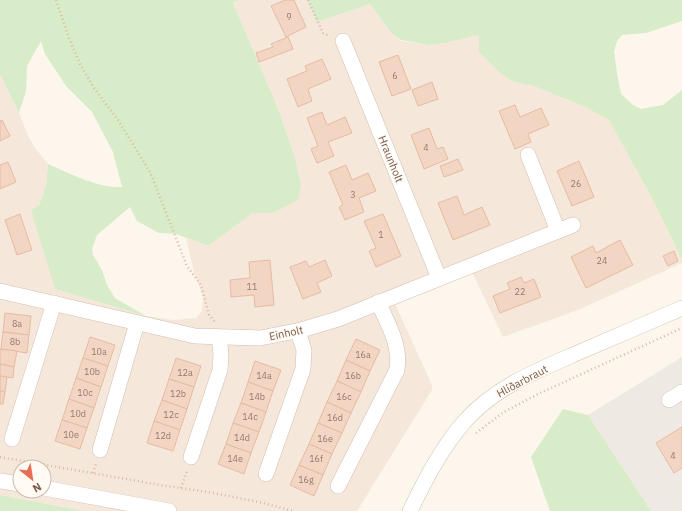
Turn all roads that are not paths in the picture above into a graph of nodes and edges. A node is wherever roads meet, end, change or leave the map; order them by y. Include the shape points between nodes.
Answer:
1 (343, 41) road end
2 (528, 155) dead end
3 (572, 225) dead end
4 (558, 231) junction
5 (439, 278) junction
6 (0, 290) edge
7 (378, 302) junction
8 (54, 303) junction
9 (682, 308) edge
10 (137, 323) junction
11 (298, 330) junction
12 (223, 337) junction
13 (12, 439) dead end
14 (100, 450) dead end
15 (192, 457) dead end
16 (266, 474) dead end
17 (0, 481) edge
18 (12, 483) edge
19 (338, 486) dead end
20 (52, 489) edge
21 (169, 511) edge
22 (410, 511) edge

1 - 5 street, Hraunholt
2 - 4 street
3 - 4 street, Einholt
4 - 5 street, Einholt
5 - 7 street, Einholt
6 - 8 street, Einholt
7 - 11 street, Einholt via 338,319
7 - 19 street via 396,342 397,370
8 - 10 street, Einholt
8 - 13 street
9 - 22 street, Hlíðarbraut via 526,376 491,397 466,420 446,446
10 - 12 street, Einholt via 195,336
10 - 14 street
11 - 12 street, Einholt via 260,338
11 - 16 street via 304,350 303,369
12 - 15 street via 220,370
17 - 18 street
20 - 21 street

